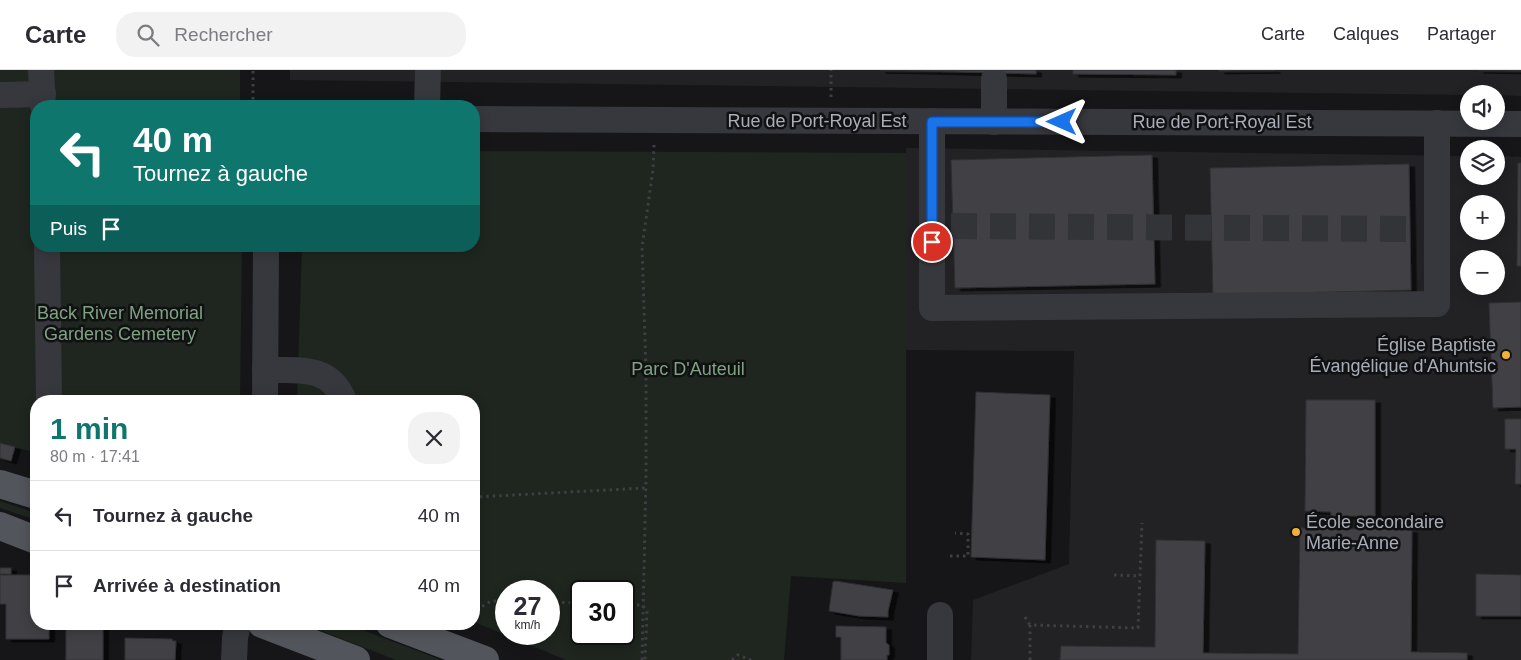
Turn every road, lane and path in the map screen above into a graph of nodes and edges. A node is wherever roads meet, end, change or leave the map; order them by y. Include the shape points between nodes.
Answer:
1 (253, 70) edge
2 (428, 70) edge
3 (831, 70) edge
4 (994, 79) dead end
5 (42, 90) edge
6 (0, 95) edge
7 (253, 100) edge
8 (427, 100) edge
9 (831, 100) dead end
10 (480, 119) edge
11 (932, 122) junction
12 (994, 122) junction
13 (1437, 123) junction
14 (1521, 124) edge
15 (654, 141) dead end
16 (47, 252) edge
17 (266, 252) edge
18 (265, 370) junction
19 (49, 395) edge
20 (265, 395) edge
21 (342, 395) edge
22 (0, 484) edge
23 (646, 488) junction
24 (30, 493) edge
25 (480, 496) edge
26 (1142, 523) dead end
27 (0, 526) edge
28 (956, 534) dead end
29 (30, 538) edge
30 (950, 556) dead end
31 (1114, 575) dead end
32 (1140, 576) junction
33 (495, 601) edge
34 (635, 605) edge
35 (642, 605) junction
36 (480, 607) edge
37 (940, 615) dead end
38 (1025, 617) dead end
39 (1030, 625) junction
40 (237, 630) edge
41 (278, 630) edge
42 (406, 630) edge
43 (234, 660) edge
44 (356, 660) edge
45 (485, 660) edge
46 (644, 660) edge
47 (732, 660) edge
48 (751, 660) edge
49 (940, 660) edge
50 (1030, 660) edge

1 - 7 path
2 - 8 street
3 - 9 path
4 - 12 street
5 - 6 street
10 - 11 street, Rue de Port-Royal Est
11 - 12 street, Rue de Port-Royal Est
11 - 13 street via 942,226 932,308 1438,304 1428,229
12 - 13 street, Rue de Port-Royal Est
13 - 14 street, Rue de Port-Royal Est
15 - 23 path via 654,170 642,247
16 - 19 street
17 - 18 street
18 - 20 street
18 - 21 street via 326,376
22 - 24 main road
23 - 25 path
23 - 35 path
26 - 32 path
27 - 29 main road
28 - 30 path via 968,534 968,556
31 - 32 path
32 - 39 path via 1138,628
33 - 36 path
34 - 35 path
35 - 46 path
37 - 49 street
38 - 39 path
39 - 50 path
40 - 43 street
41 - 44 main road
42 - 45 main road
47 - 48 path via 738,655

